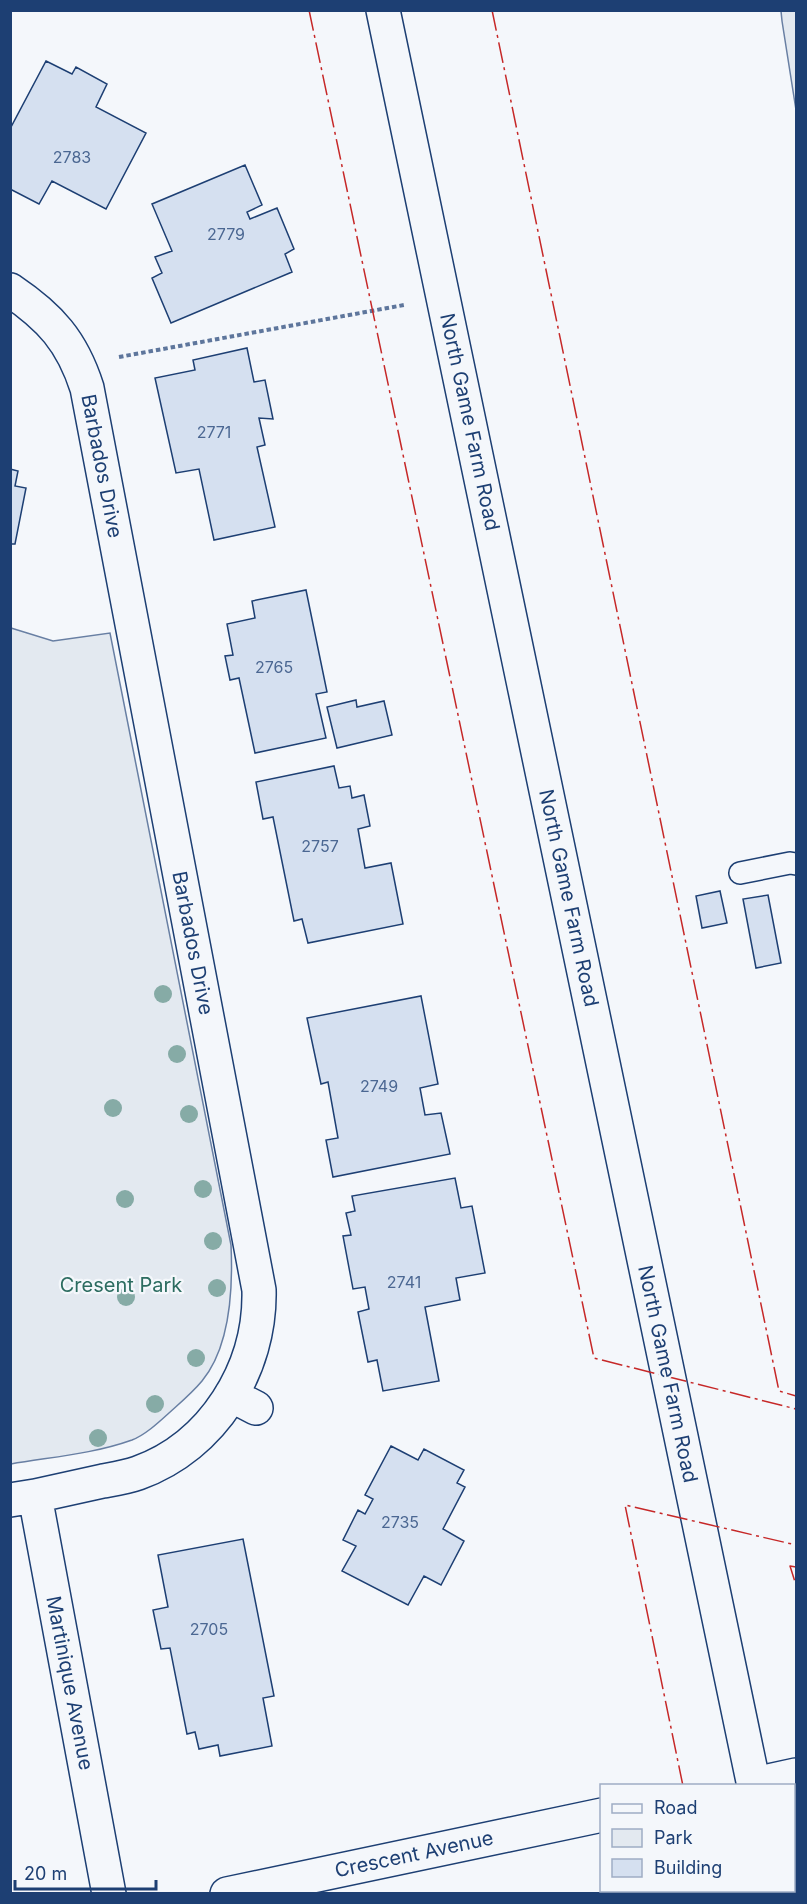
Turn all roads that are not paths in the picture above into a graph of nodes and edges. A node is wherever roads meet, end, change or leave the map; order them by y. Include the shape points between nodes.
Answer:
1 (384, 10) edge
2 (10, 290) edge
3 (796, 864) edge
4 (740, 873) dead end
5 (23, 1498) edge
6 (796, 1775) edge
7 (752, 1784) edge
8 (756, 1784) edge
9 (600, 1815) edge
10 (110, 1893) edge
11 (227, 1893) edge

1 - 7 street, North Game Farm Road
2 - 5 street, Barbados Drive via 54,325 70,346 80,364 93,416 259,1290 258,1329 243,1401 186,1448 159,1464 136,1474
3 - 4 lane
5 - 10 street, Martinique Avenue
6 - 8 street
9 - 11 street, Crescent Avenue

